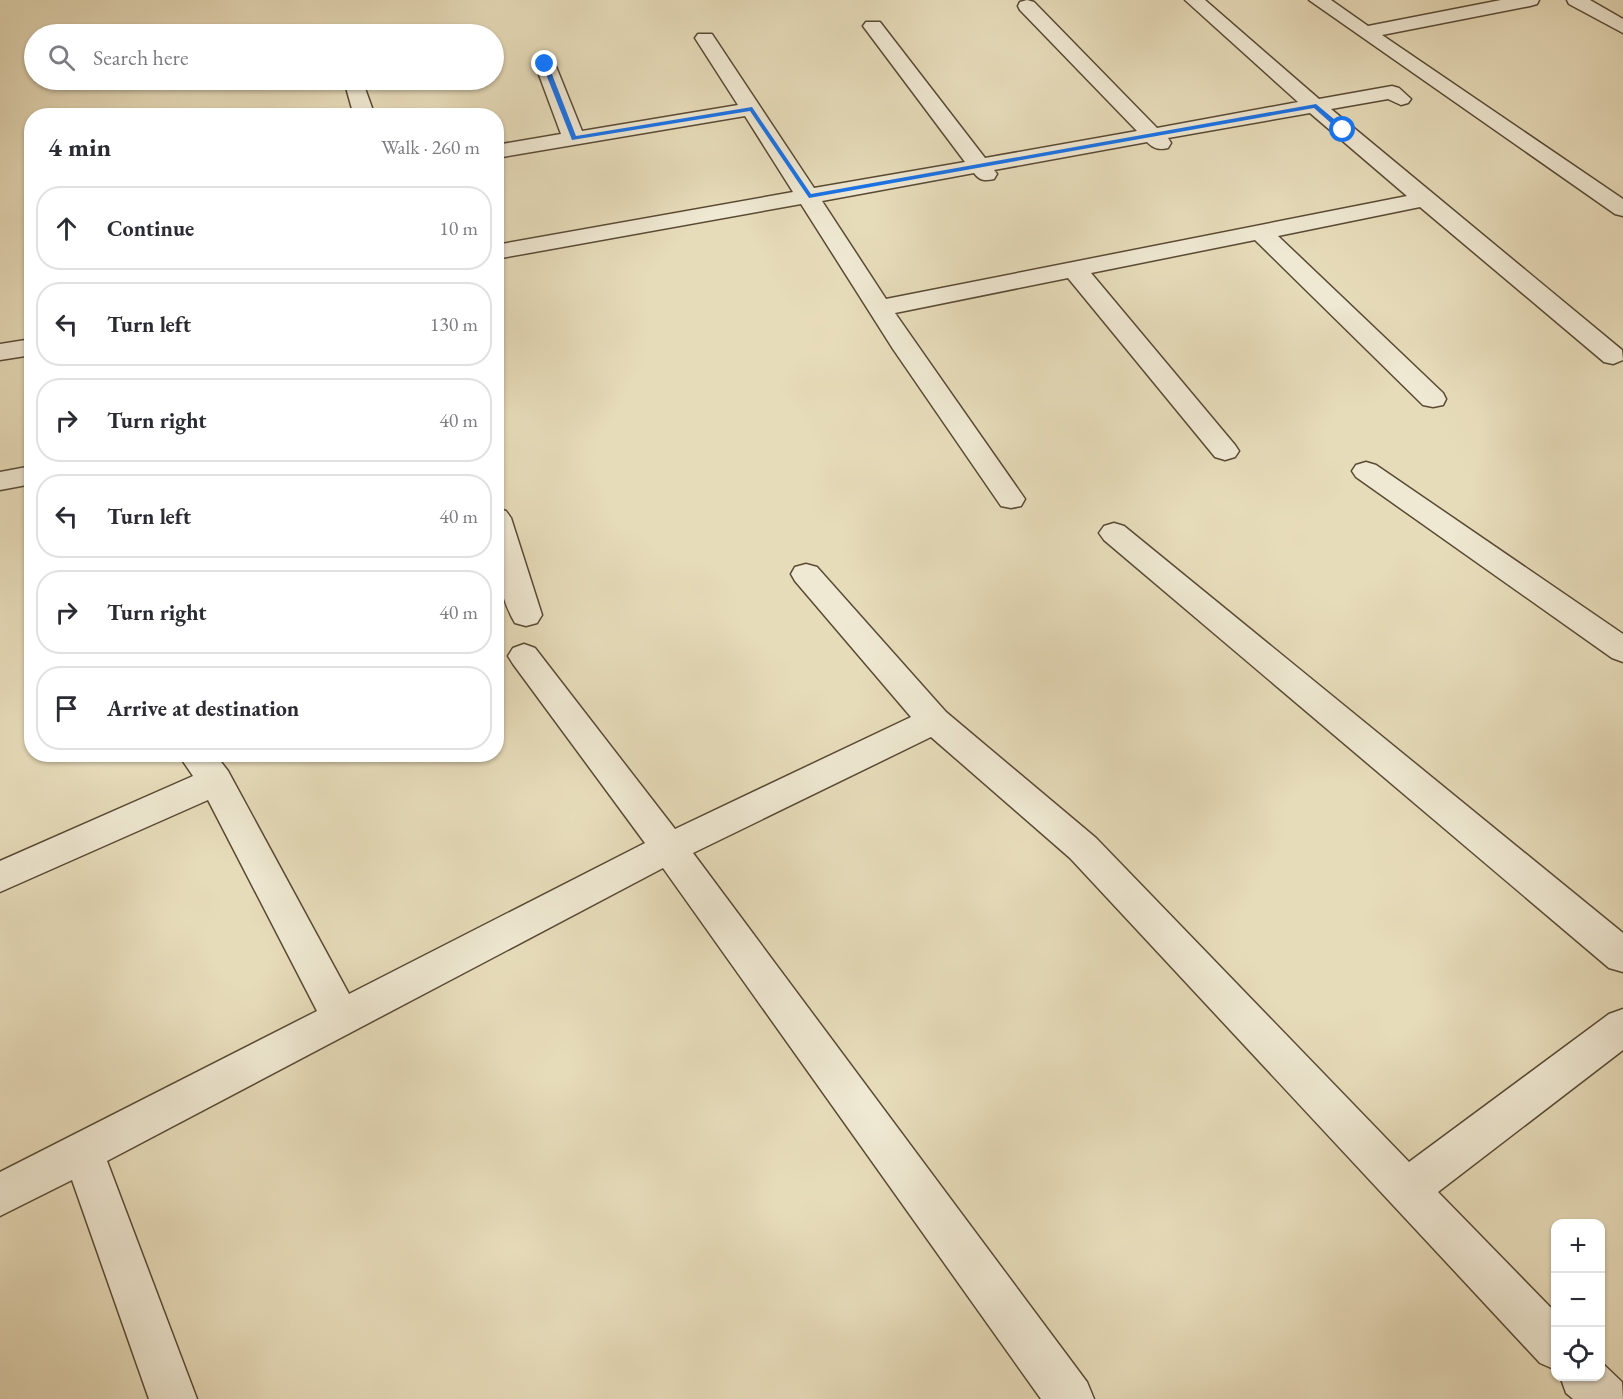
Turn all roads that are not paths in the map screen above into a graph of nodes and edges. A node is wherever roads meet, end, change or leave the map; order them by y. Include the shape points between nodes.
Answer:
1 (1194, 0) edge
2 (1318, 0) edge
3 (1530, 0) edge
4 (1576, 0) edge
5 (1027, 6) dead end
6 (873, 26) dead end
7 (1623, 27) edge
8 (1365, 32) junction
9 (705, 38) dead end
10 (545, 64) dead end
11 (357, 90) edge
12 (362, 108) edge
13 (752, 109) junction
14 (1320, 109) junction
15 (574, 139) junction
16 (1156, 139) junction
17 (504, 151) edge
18 (982, 170) junction
19 (1427, 200) junction
20 (812, 201) junction
21 (1623, 209) edge
22 (1260, 232) junction
23 (504, 251) edge
24 (504, 260) edge
25 (1074, 269) junction
26 (880, 308) junction
27 (24, 336) edge
28 (0, 341) edge
29 (24, 348) edge
30 (0, 352) edge
31 (1614, 356) dead end
32 (1432, 399) dead end
33 (1225, 451) dead end
34 (1366, 471) dead end
35 (24, 476) edge
36 (0, 481) edge
37 (1011, 499) dead end
38 (1114, 533) dead end
39 (504, 544) edge
40 (806, 574) dead end
41 (526, 615) dead end
42 (1615, 634) edge
43 (524, 656) dead end
44 (934, 720) junction
45 (206, 768) edge
46 (669, 848) junction
47 (0, 876) edge
48 (1623, 956) edge
49 (340, 1018) junction
50 (1623, 1027) edge
51 (83, 1152) junction
52 (1406, 1190) junction
53 (0, 1196) edge
54 (1551, 1342) edge
55 (1588, 1381) edge
56 (173, 1399) edge
57 (1070, 1399) edge
58 (1605, 1399) edge

1 - 14 street
2 - 8 street
3 - 8 street
4 - 7 street
5 - 16 street
6 - 18 street
8 - 21 street
9 - 13 street
10 - 15 street
11 - 12 street
13 - 15 street
13 - 20 street
14 - 16 street
14 - 19 street
15 - 17 street
16 - 18 street
18 - 20 street
19 - 22 street
19 - 31 street
20 - 23 street
20 - 24 street
20 - 26 street
22 - 25 street
22 - 32 street
25 - 26 street
25 - 33 street
26 - 37 street
27 - 28 street
29 - 30 street
34 - 42 street
35 - 36 street
38 - 48 street
39 - 41 street
40 - 44 street
43 - 46 street
44 - 46 street
44 - 52 street via 1083,848
45 - 47 street
45 - 49 street
46 - 49 street
46 - 57 street
49 - 51 street
50 - 52 street
51 - 53 street
51 - 56 street
52 - 54 street
55 - 58 street

